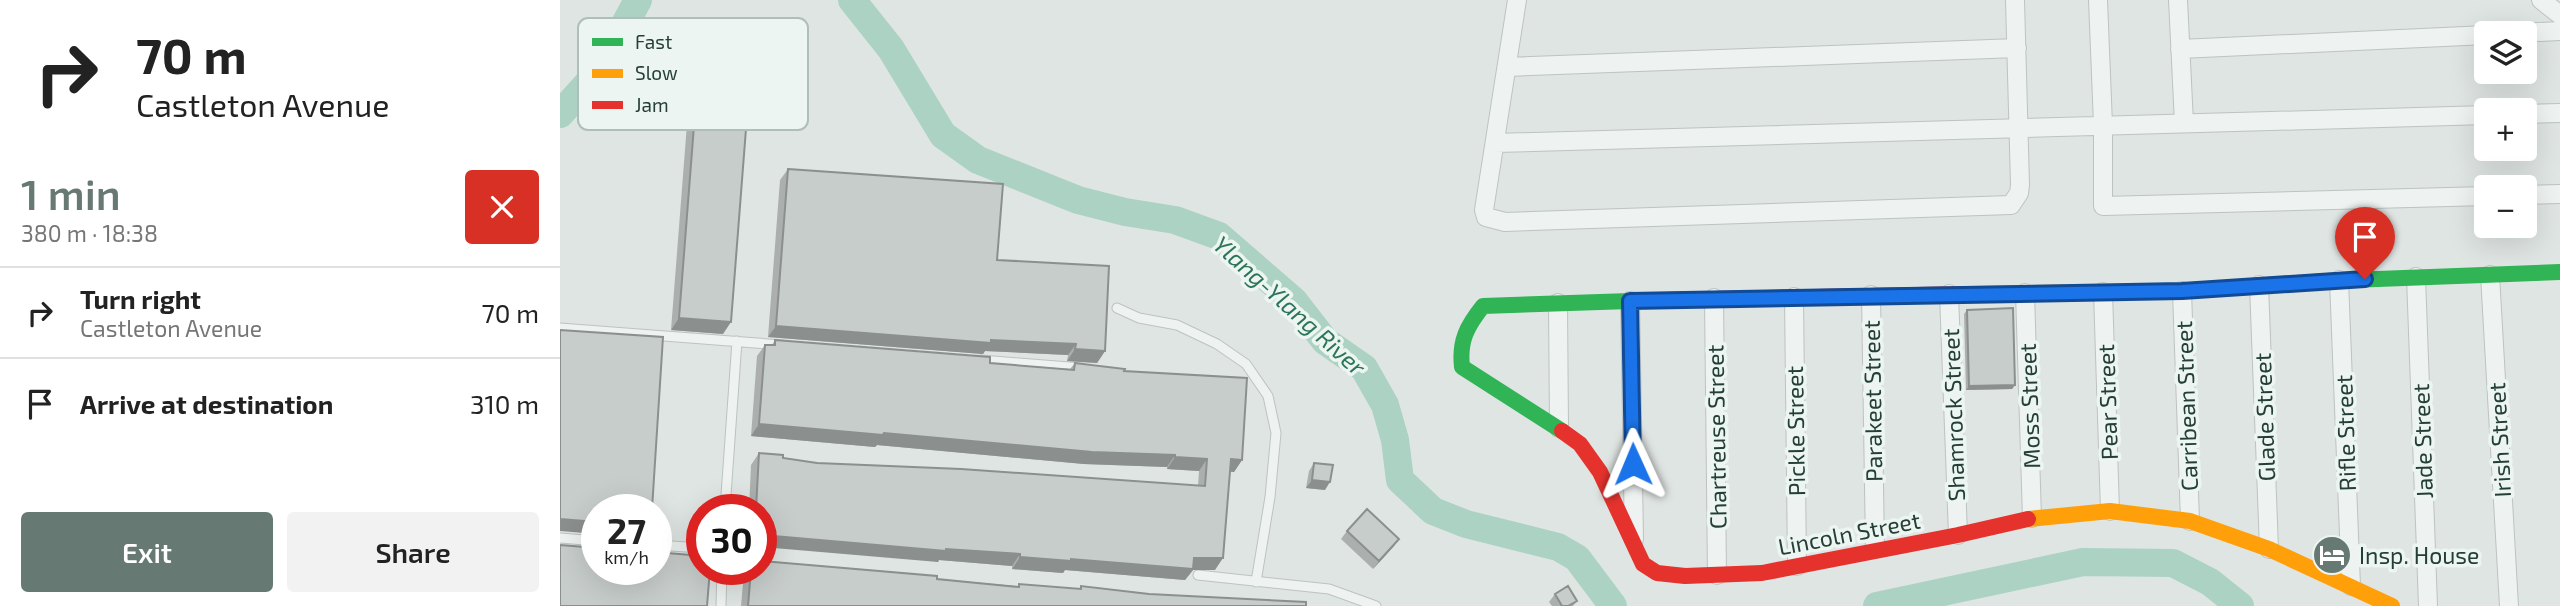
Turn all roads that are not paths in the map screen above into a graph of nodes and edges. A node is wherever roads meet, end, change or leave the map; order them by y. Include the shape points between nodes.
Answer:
1 (1517, 0) edge
2 (2015, 0) edge
3 (2098, 0) edge
4 (2178, 0) edge
5 (2541, 0) edge
6 (2560, 15) edge
7 (2560, 31) edge
8 (2537, 32) edge
9 (2474, 35) edge
10 (2017, 48) junction
11 (2180, 49) junction
12 (1507, 67) junction
13 (2560, 113) edge
14 (2537, 114) edge
15 (2474, 115) edge
16 (2184, 123) junction
17 (2103, 125) junction
18 (2019, 128) junction
19 (1495, 143) junction
20 (2560, 194) edge
21 (2537, 195) edge
22 (2474, 196) edge
23 (2560, 272) edge
24 (2490, 275) junction
25 (2416, 277) junction
26 (2339, 280) junction
27 (2259, 285) junction
28 (2182, 291) junction
29 (2104, 292) junction
30 (2025, 293) junction
31 (1949, 294) junction
32 (1871, 295) junction
33 (1794, 297) junction
34 (1714, 298) junction
35 (1630, 301) junction
36 (1558, 303) junction
37 (1117, 308) dead end
38 (560, 328) edge
39 (737, 341) junction
40 (792, 345) edge
41 (971, 360) edge
42 (1095, 369) edge
43 (1559, 428) junction
44 (726, 494) edge
45 (2110, 511) junction
46 (2032, 518) junction
47 (2190, 522) junction
48 (1958, 535) junction
49 (560, 538) edge
50 (581, 540) edge
51 (1634, 545) junction
52 (2269, 549) junction
53 (1875, 550) junction
54 (1797, 566) junction
55 (1198, 575) dead end
56 (1717, 575) junction
57 (1256, 582) junction
58 (722, 585) edge
59 (2351, 586) junction
60 (721, 606) edge
61 (1376, 606) edge
62 (2392, 606) edge
63 (2428, 606) edge
64 (2509, 606) edge

1 - 12 street
2 - 10 street
3 - 17 street
4 - 11 street
5 - 6 street
7 - 8 street
9 - 11 street
10 - 12 street
10 - 18 street
11 - 16 street
12 - 19 street
13 - 14 street
15 - 16 street
16 - 17 street
17 - 18 street
17 - 22 street via 2103,206
18 - 19 street
18 - 19 street via 2020,193 2011,205 2002,207 1519,222 1486,217
20 - 21 street
23 - 24 street
24 - 25 street
24 - 64 street, Irish Street
25 - 26 street
25 - 63 street, Jade Street
26 - 27 street
26 - 59 street, Rifle Street
27 - 28 street
27 - 52 street, Glade Street
28 - 29 street
28 - 47 street, Carribean Street
29 - 30 street
29 - 45 street, Pear Street
30 - 31 street
30 - 46 street, Moss Street
31 - 32 street
31 - 48 street, Shamrock Street
32 - 33 street
32 - 53 street, Parakeet Street
33 - 34 street
33 - 54 street, Pickle Street
34 - 35 street
34 - 56 street, Chartreuse Street
35 - 36 street
35 - 51 street
36 - 43 street
36 - 43 street, Lincoln Street via 1483,306 1463,332 1460,351 1462,367
37 - 57 lane via 1139,318 1177,325 1217,344 1246,364 1268,396 1276,433
38 - 39 lane
39 - 40 lane
39 - 44 lane
41 - 42 lane
43 - 51 street, Lincoln Street via 1580,444 1600,472
45 - 46 street, Lincoln Street
45 - 47 street, Lincoln Street
46 - 48 street, Lincoln Street
47 - 52 street, Lincoln Street
48 - 53 street, Lincoln Street
49 - 50 lane
51 - 56 street, Lincoln Street via 1643,564 1657,573
52 - 59 street, Lincoln Street
53 - 54 street, Lincoln Street
54 - 56 street, Lincoln Street
55 - 57 lane
57 - 61 lane via 1329,589
58 - 60 lane
59 - 62 street, Lincoln Street

